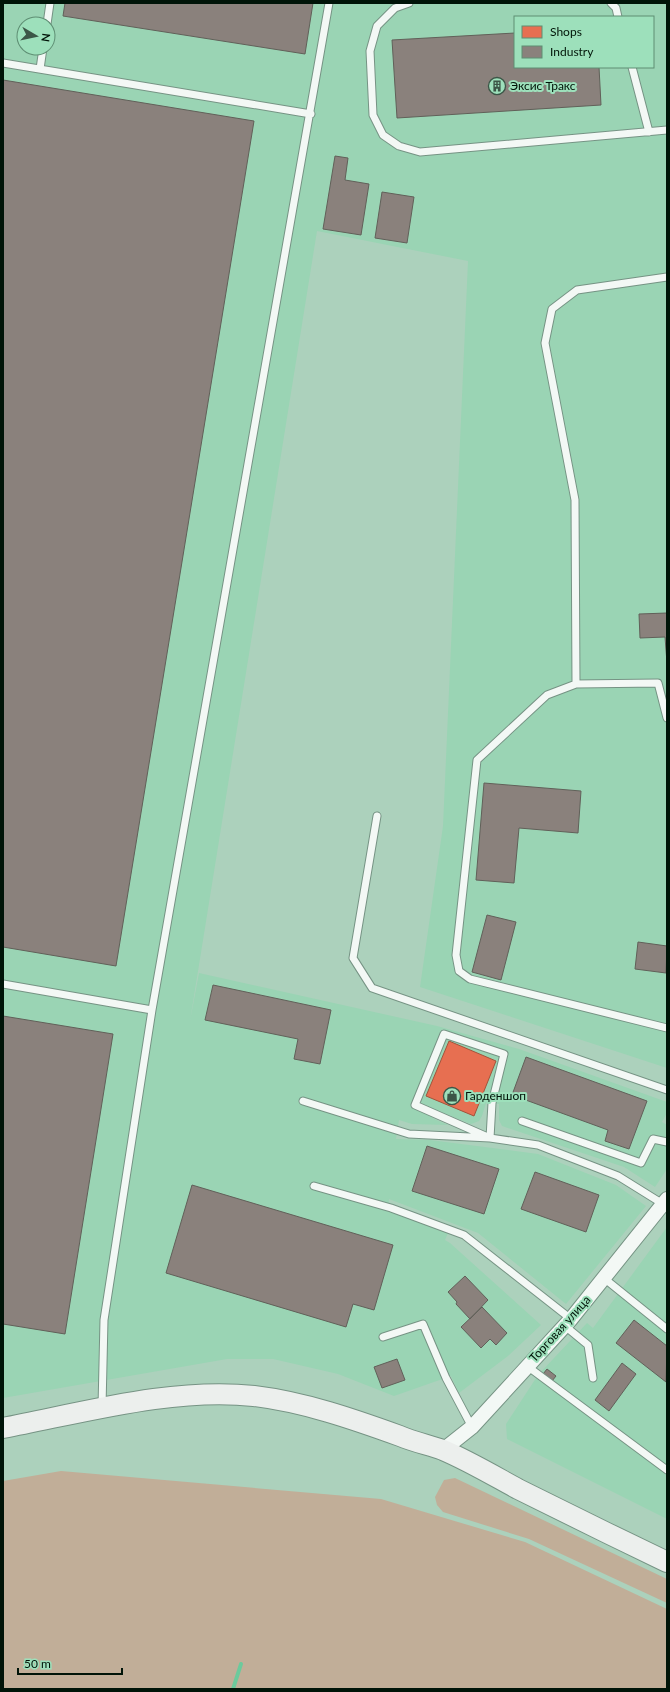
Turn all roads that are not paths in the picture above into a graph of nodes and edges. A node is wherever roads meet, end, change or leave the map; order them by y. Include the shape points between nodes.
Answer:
1 (50, 3) edge
2 (329, 3) edge
3 (408, 3) edge
4 (611, 3) edge
5 (48, 16) edge
6 (618, 16) edge
7 (42, 56) edge
8 (3, 63) edge
9 (632, 68) edge
10 (40, 69) junction
11 (310, 114) junction
12 (667, 130) edge
13 (649, 132) junction
14 (667, 277) edge
15 (576, 684) junction
16 (667, 718) edge
17 (377, 816) dead end
18 (3, 984) edge
19 (152, 1010) junction
20 (667, 1028) edge
21 (667, 1090) edge
22 (303, 1101) dead end
23 (522, 1121) dead end
24 (490, 1138) junction
25 (667, 1142) edge
26 (314, 1186) dead end
27 (665, 1202) edge
28 (605, 1279) junction
29 (568, 1323) junction
30 (667, 1329) edge
31 (383, 1338) dead end
32 (527, 1366) junction
33 (593, 1378) dead end
34 (102, 1409) junction
35 (472, 1426) junction
36 (3, 1428) edge
37 (443, 1450) junction
38 (667, 1470) edge
39 (667, 1562) edge

1 - 5 lane
2 - 11 lane
3 - 13 lane via 395,8 377,26 370,51 373,115 383,135 399,146 420,152
4 - 6 lane via 616,8
7 - 10 lane
8 - 10 lane
9 - 13 lane
10 - 11 lane
11 - 19 lane
12 - 13 lane
14 - 15 lane via 577,290 552,308 545,343 575,500
15 - 16 lane via 658,683
15 - 20 lane via 547,695 477,760 456,955 459,971 470,979
17 - 21 lane via 353,958 372,988
18 - 19 lane
19 - 34 lane via 104,1320
22 - 24 lane via 409,1134
23 - 25 lane via 641,1163 653,1140
24 - 24 lane via 492,1103 504,1054 444,1034 415,1105
24 - 27 lane via 538,1145 618,1176
26 - 29 lane via 391,1208 464,1235
27 - 28 street, Торговая улица
28 - 29 street, Торговая улица
28 - 30 lane
29 - 32 street, Торговая улица
29 - 33 lane via 588,1345
31 - 35 lane via 423,1324 446,1378
32 - 35 street, Торговая улица
32 - 38 lane
34 - 36 main road
34 - 37 main road via 171,1398 254,1396 322,1410
35 - 37 street, Торговая улица
37 - 39 main road

